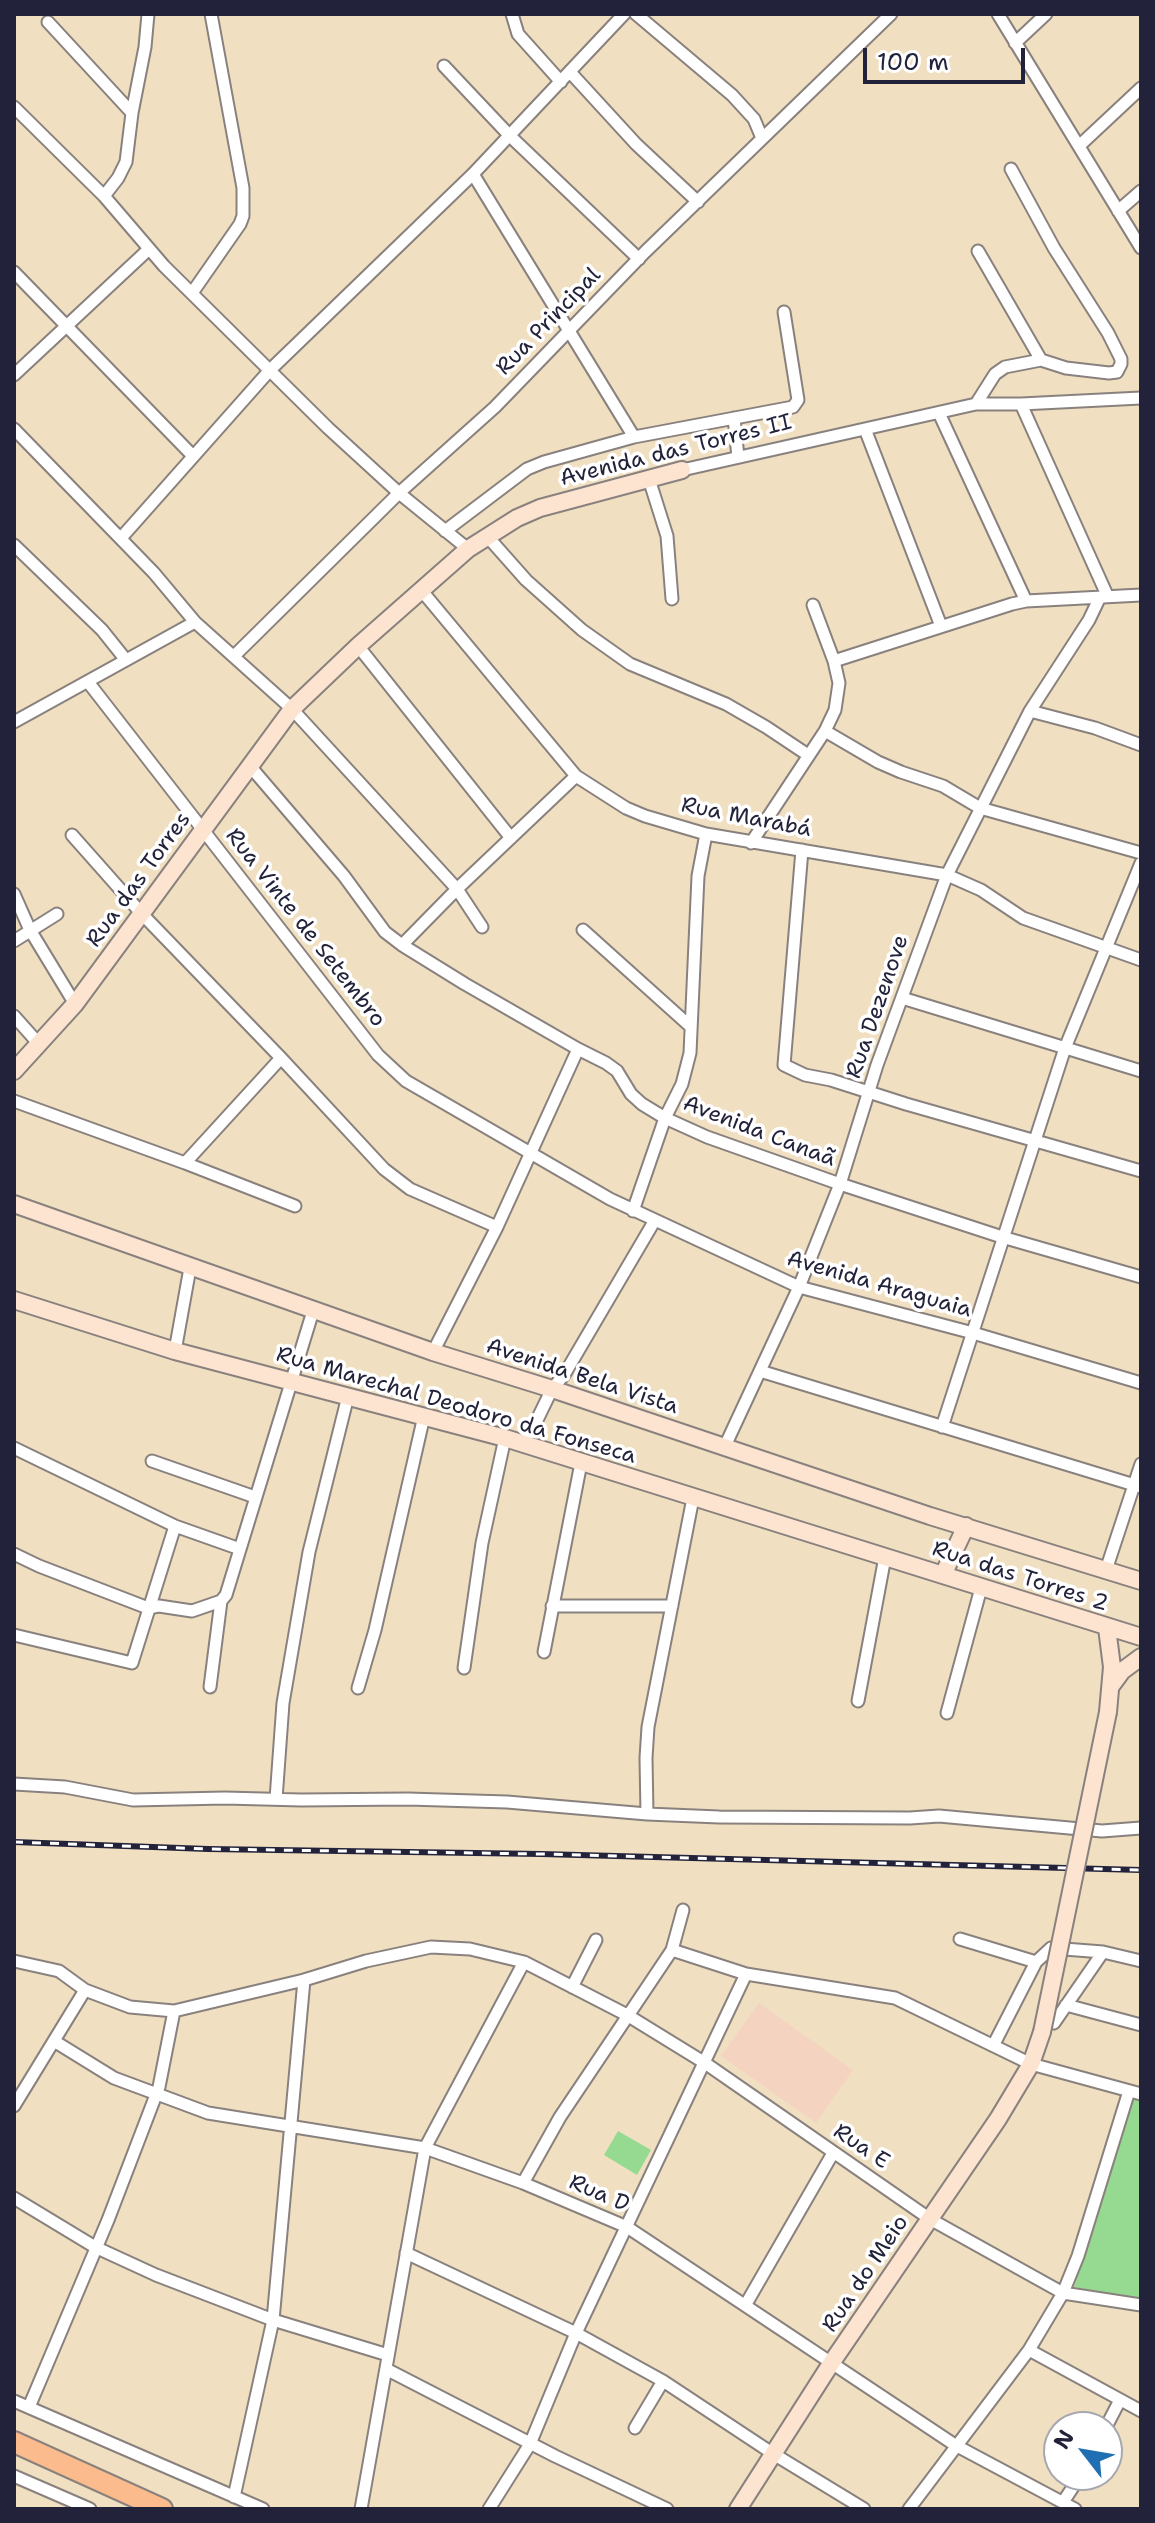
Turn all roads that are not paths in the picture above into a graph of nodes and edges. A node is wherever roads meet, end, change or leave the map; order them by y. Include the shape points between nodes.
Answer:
1 (148, 14) edge
2 (211, 14) edge
3 (512, 14) edge
4 (636, 14) edge
5 (891, 14) edge
6 (998, 14) edge
7 (1046, 14) edge
8 (622, 15) edge
9 (48, 22) dead end
10 (1015, 43) junction
11 (444, 66) dead end
12 (570, 72) junction
13 (561, 82) junction
14 (1141, 88) edge
15 (14, 107) edge
16 (132, 113) junction
17 (510, 136) junction
18 (762, 138) junction
19 (1079, 146) junction
20 (1011, 169) dead end
21 (473, 174) junction
22 (1141, 191) edge
23 (104, 196) junction
24 (698, 202) junction
25 (1118, 211) junction
26 (1141, 248) edge
27 (149, 249) junction
28 (978, 251) dead end
29 (639, 259) junction
30 (14, 272) edge
31 (192, 293) junction
32 (784, 312) dead end
33 (65, 326) junction
34 (569, 333) junction
35 (1041, 360) junction
36 (270, 370) junction
37 (14, 375) edge
38 (1141, 398) edge
39 (976, 404) junction
40 (1021, 404) junction
41 (939, 413) junction
42 (734, 418) junction
43 (14, 429) edge
44 (865, 429) junction
45 (634, 437) junction
46 (193, 456) junction
47 (738, 457) junction
48 (682, 470) joint
49 (649, 479) junction
50 (399, 493) junction
51 (445, 531) junction
52 (487, 536) junction
53 (121, 538) junction
54 (14, 545) edge
55 (468, 549) junction
56 (24, 554) junction
57 (14, 562) edge
58 (422, 591) junction
59 (1141, 595) edge
60 (1103, 596) junction
61 (672, 599) dead end
62 (1026, 601) junction
63 (813, 605) dead end
64 (195, 622) junction
65 (941, 626) junction
66 (358, 646) junction
67 (234, 656) junction
68 (126, 660) junction
69 (834, 661) junction
70 (88, 682) junction
71 (292, 709) junction
72 (1030, 711) junction
73 (14, 722) edge
74 (825, 731) junction
75 (1141, 745) edge
76 (808, 755) junction
77 (249, 765) junction
78 (576, 776) junction
79 (980, 808) junction
80 (202, 830) junction
81 (706, 834) junction
82 (72, 835) dead end
83 (511, 838) junction
84 (751, 843) junction
85 (802, 850) junction
86 (1141, 853) edge
87 (1141, 863) edge
88 (947, 875) junction
89 (457, 889) junction
90 (14, 894) edge
91 (57, 914) dead end
92 (142, 914) junction
93 (482, 927) dead end
94 (30, 930) junction
95 (583, 930) dead end
96 (14, 941) edge
97 (402, 945) junction
98 (1106, 946) junction
99 (1141, 960) edge
100 (902, 998) junction
101 (75, 1004) junction
102 (14, 1016) edge
103 (691, 1027) junction
104 (39, 1044) junction
105 (1065, 1048) junction
106 (578, 1049) junction
107 (281, 1058) junction
108 (14, 1071) edge
109 (1141, 1071) edge
110 (870, 1092) junction
111 (14, 1101) edge
112 (665, 1118) junction
113 (1033, 1140) junction
114 (531, 1154) junction
115 (185, 1163) junction
116 (1141, 1171) edge
117 (840, 1184) junction
118 (14, 1204) edge
119 (295, 1206) dead end
120 (633, 1211) junction
121 (655, 1220) junction
122 (497, 1227) junction
123 (1002, 1237) junction
124 (190, 1268) junction
125 (1141, 1277) edge
126 (799, 1287) junction
127 (14, 1300) edge
128 (313, 1311) junction
129 (973, 1333) junction
130 (175, 1351) junction
131 (433, 1352) junction
132 (760, 1371) junction
133 (290, 1380) junction
134 (1141, 1383) edge
135 (552, 1389) junction
136 (348, 1396) junction
137 (424, 1416) junction
138 (942, 1427) junction
139 (505, 1438) junction
140 (522, 1444) junction
141 (725, 1446) junction
142 (14, 1448) edge
143 (152, 1461) dead end
144 (581, 1463) junction
145 (1141, 1464) edge
146 (1138, 1486) edge
147 (255, 1497) junction
148 (693, 1498) junction
149 (175, 1526) junction
150 (966, 1526) junction
151 (240, 1549) junction
152 (14, 1554) edge
153 (885, 1557) junction
154 (1106, 1570) junction
155 (943, 1575) junction
156 (1141, 1581) edge
157 (981, 1588) junction
158 (224, 1598) junction
159 (552, 1606) junction
160 (672, 1606) junction
161 (148, 1608) junction
162 (1107, 1628) junction
163 (14, 1635) edge
164 (1141, 1637) edge
165 (544, 1652) dead end
166 (1141, 1657) edge
167 (464, 1668) dead end
168 (1111, 1686) junction
169 (210, 1687) dead end
170 (358, 1688) dead end
171 (858, 1701) dead end
172 (947, 1713) dead end
173 (14, 1784) edge
174 (276, 1799) junction
175 (647, 1814) junction
176 (1141, 1828) edge
177 (683, 1910) dead end
178 (960, 1939) dead end
179 (596, 1940) dead end
180 (672, 1950) junction
181 (1103, 1952) junction
182 (14, 1961) edge
183 (1141, 1961) edge
184 (524, 1962) junction
185 (1036, 1962) junction
186 (746, 1974) junction
187 (304, 1980) junction
188 (572, 1987) junction
189 (85, 1990) junction
190 (1066, 2005) junction
191 (174, 2011) junction
192 (627, 2015) junction
193 (1141, 2025) edge
194 (1048, 2027) junction
195 (54, 2041) junction
196 (994, 2044) junction
197 (705, 2063) junction
198 (1031, 2064) junction
199 (1135, 2092) edge
200 (156, 2096) junction
201 (14, 2106) edge
202 (292, 2127) junction
203 (425, 2148) junction
204 (833, 2153) junction
205 (523, 2183) junction
206 (14, 2198) edge
207 (930, 2219) junction
208 (627, 2227) junction
209 (95, 2247) junction
210 (406, 2253) junction
211 (1063, 2293) junction
212 (746, 2304) junction
213 (1141, 2305) edge
214 (273, 2320) junction
215 (576, 2333) junction
216 (1029, 2350) junction
217 (388, 2355) junction
218 (832, 2362) junction
219 (386, 2369) junction
220 (663, 2381) junction
221 (1120, 2400) junction
222 (14, 2401) edge
223 (29, 2407) junction
224 (1114, 2411) edge
225 (1141, 2411) edge
226 (635, 2428) dead end
227 (14, 2442) edge
228 (530, 2444) junction
229 (955, 2445) junction
230 (772, 2453) junction
231 (14, 2476) edge
232 (1070, 2491) edge
233 (234, 2497) junction
234 (1063, 2502) junction
235 (90, 2509) edge
236 (162, 2509) edge
237 (263, 2509) edge
238 (361, 2509) edge
239 (489, 2509) edge
240 (667, 2509) edge
241 (738, 2509) edge
242 (864, 2509) edge
243 (909, 2509) edge
244 (1075, 2509) edge

1 - 16 street
2 - 31 street via 243,188 243,216
3 - 13 street via 518,34
4 - 18 street via 732,95 754,119
5 - 18 street, Rua Principal
6 - 10 street
7 - 10 street
8 - 12 street
9 - 16 street
10 - 19 street
11 - 17 street
12 - 13 street
12 - 24 street
13 - 17 street
14 - 19 street
15 - 23 street
16 - 23 street via 123,170
17 - 21 street
17 - 29 street
18 - 24 street, Rua Principal
19 - 25 street
20 - 35 street via 1121,364 1117,372 1097,373
21 - 34 street
21 - 36 street
22 - 25 street
23 - 27 street
24 - 29 street, Rua Principal
25 - 26 street
27 - 31 street
27 - 33 street
28 - 35 street
29 - 34 street, Rua Principal
30 - 33 street
31 - 36 street
32 - 42 street via 798,400 793,407
33 - 37 street
33 - 46 street
34 - 45 street
34 - 50 street, Rua Principal
35 - 39 street via 999,370
36 - 46 street
36 - 50 street
38 - 40 street, Avenida das Torres II
39 - 40 street, Avenida das Torres II
39 - 41 street, Avenida das Torres II
40 - 60 street
41 - 44 street, Avenida das Torres II
41 - 62 street
42 - 45 street
42 - 47 street
43 - 53 street
44 - 47 street, Avenida das Torres II
44 - 65 street
45 - 51 street via 527,469
46 - 53 street
47 - 48 street, Avenida das Torres II
48 - 49 street, Avenida das Torres II
49 - 52 street, Avenida das Torres II via 540,508
49 - 61 street via 667,536
50 - 51 street
50 - 67 street, Rua Principal
51 - 55 street
52 - 55 street, Avenida das Torres II
52 - 76 street via 526,580 630,664 726,704
53 - 64 street
54 - 56 street
55 - 58 street, Avenida das Torres II
56 - 57 street
56 - 68 street
58 - 66 street, Avenida das Torres II
58 - 78 street, Rua Marabá
59 - 60 street
60 - 62 street
60 - 72 street, Rua Dezenove
62 - 65 street
63 - 69 street
64 - 67 street
64 - 68 street
65 - 69 street
66 - 71 street, Avenida das Torres II
66 - 83 street
67 - 71 street
68 - 70 street
69 - 74 street via 838,697
70 - 73 street
70 - 80 street, Rua Vinte de Setembro
71 - 77 street, Rua das Torres
71 - 89 street
72 - 75 street
72 - 79 street, Rua Dezenove
74 - 76 street
74 - 79 street via 878,762 943,786
76 - 84 street
77 - 80 street, Rua das Torres
77 - 97 street, Avenida Canaã via 385,932
78 - 81 street, Rua Marabá via 626,808
78 - 83 street
79 - 86 street
79 - 88 street, Rua Dezenove
80 - 92 street, Rua das Torres
80 - 114 street, Rua Vinte de Setembro via 378,1055 406,1081
81 - 84 street, Rua Marabá
81 - 103 street via 698,876
82 - 92 street
83 - 89 street
84 - 85 street, Rua Marabá
85 - 88 street, Rua Marabá
85 - 110 street via 784,1065
87 - 98 street
88 - 98 street, Rua Marabá via 1023,918
88 - 100 street, Rua Dezenove
89 - 93 street
89 - 97 street
90 - 94 street
91 - 94 street
92 - 101 street, Rua das Torres
92 - 107 street
94 - 96 street
94 - 101 street
95 - 103 street
97 - 106 street, Avenida Canaã
98 - 99 street, Rua Marabá
98 - 105 street
100 - 105 street
100 - 110 street, Rua Dezenove
101 - 104 street, Rua das Torres
102 - 104 street
103 - 112 street via 682,1084
104 - 108 street, Rua das Torres
105 - 109 street
105 - 113 street
106 - 112 street, Avenida Canaã via 617,1071 631,1094
106 - 114 street
107 - 115 street
107 - 122 street via 390,1175
110 - 113 street
110 - 117 street, Rua Dezenove
111 - 115 street
112 - 117 street, Avenida Canaã
112 - 120 street
113 - 116 street
113 - 123 street
114 - 120 street, Avenida Araguaia
114 - 122 street
115 - 119 street
117 - 123 street, Avenida Canaã
117 - 126 street, Rua Dezenove
118 - 124 street, Avenida Bela Vista
120 - 121 street, Avenida Araguaia
121 - 126 street, Avenida Araguaia
121 - 135 street
122 - 131 street
123 - 125 street, Avenida Canaã
123 - 129 street
124 - 128 street, Avenida Bela Vista
124 - 130 street
126 - 129 street, Avenida Araguaia
126 - 132 street, Rua Dezenove
127 - 130 street, Rua Marechal Deodoro da Fonseca
128 - 131 street, Avenida Bela Vista
128 - 133 street
129 - 134 street, Avenida Araguaia
129 - 138 street
130 - 133 street, Rua Marechal Deodoro da Fonseca
131 - 135 street, Avenida Bela Vista
132 - 138 street
132 - 141 street, Rua Dezenove
133 - 136 street, Rua Marechal Deodoro da Fonseca
133 - 147 street
135 - 140 street
135 - 141 street, Avenida Bela Vista
136 - 137 street, Rua Marechal Deodoro da Fonseca
136 - 174 street via 306,1567 283,1703
137 - 139 street, Rua Marechal Deodoro da Fonseca
137 - 170 street
138 - 146 street
139 - 140 street, Rua Marechal Deodoro da Fonseca
139 - 167 street via 482,1543
140 - 144 street, Rua Marechal Deodoro da Fonseca
141 - 150 street, Avenida Bela Vista
142 - 149 street
143 - 147 street
144 - 148 street, Rua Marechal Deodoro da Fonseca
144 - 159 street
145 - 146 street
146 - 154 street
147 - 151 street
148 - 153 street, Rua Marechal Deodoro da Fonseca
148 - 160 street
149 - 151 street
149 - 161 street
150 - 154 street, Avenida Bela Vista
150 - 155 street
151 - 158 street
152 - 161 street
153 - 155 street, Rua das Torres 2
153 - 171 street
154 - 156 street, Avenida Bela Vista
155 - 157 street, Rua das Torres 2
157 - 162 street, Rua das Torres 2
157 - 172 street
158 - 161 street via 192,1611
158 - 169 street
159 - 160 street
159 - 165 street
160 - 175 street via 648,1727
161 - 163 street via 132,1663
162 - 164 street, Rua das Torres 2
162 - 168 street, Rua do Meio
166 - 168 street
168 - 194 street, Rua do Meio, bridge
173 - 174 street via 133,1800
174 - 175 street via 507,1802
175 - 176 street via 939,1816 1102,1831
177 - 180 street
178 - 185 street
179 - 188 street
180 - 186 street
180 - 192 street
181 - 183 street
181 - 185 street via 1051,1948
181 - 190 street
182 - 189 street, Rua E via 59,1971
184 - 187 street, Rua E via 470,1949 431,1947
184 - 188 street, Rua E
184 - 203 street
185 - 196 street
186 - 196 street via 895,1998
186 - 197 street
187 - 191 street, Rua E
187 - 202 street
188 - 192 street, Rua E
189 - 191 street, Rua E via 130,2007
189 - 195 street
190 - 193 street
190 - 194 street
191 - 200 street
192 - 197 street, Rua E
192 - 205 street
194 - 198 street, Rua do Meio
195 - 200 street, Rua D via 114,2078
195 - 201 street
196 - 198 street
197 - 204 street, Rua E
197 - 208 street
198 - 199 street
198 - 207 street, Rua do Meio
199 - 211 street
200 - 202 street, Rua D via 208,2113
200 - 209 street
202 - 203 street, Rua D
202 - 214 street
203 - 205 street, Rua D
203 - 210 street
204 - 207 street, Rua E
204 - 212 street
205 - 208 street, Rua D
206 - 209 street
207 - 211 street, Rua E
207 - 218 street, Rua do Meio
208 - 212 street, Rua D
208 - 215 street
209 - 214 street
209 - 223 street
210 - 215 street
210 - 217 street
211 - 213 street, Rua E
211 - 216 street
212 - 218 street, Rua D
214 - 217 street
214 - 233 street
215 - 220 street
215 - 228 street
216 - 221 street
216 - 229 street
217 - 219 street
218 - 229 street, Rua D
218 - 230 street, Rua do Meio
219 - 228 street
219 - 238 street
220 - 226 street
220 - 230 street
221 - 224 street
221 - 225 street
222 - 223 street
223 - 233 street
227 - 236 highway
228 - 239 street
228 - 240 street
229 - 234 street, Rua D
229 - 243 street
230 - 241 street, Rua do Meio
230 - 242 street
231 - 235 street
232 - 234 street
233 - 237 street
234 - 244 street, Rua D

